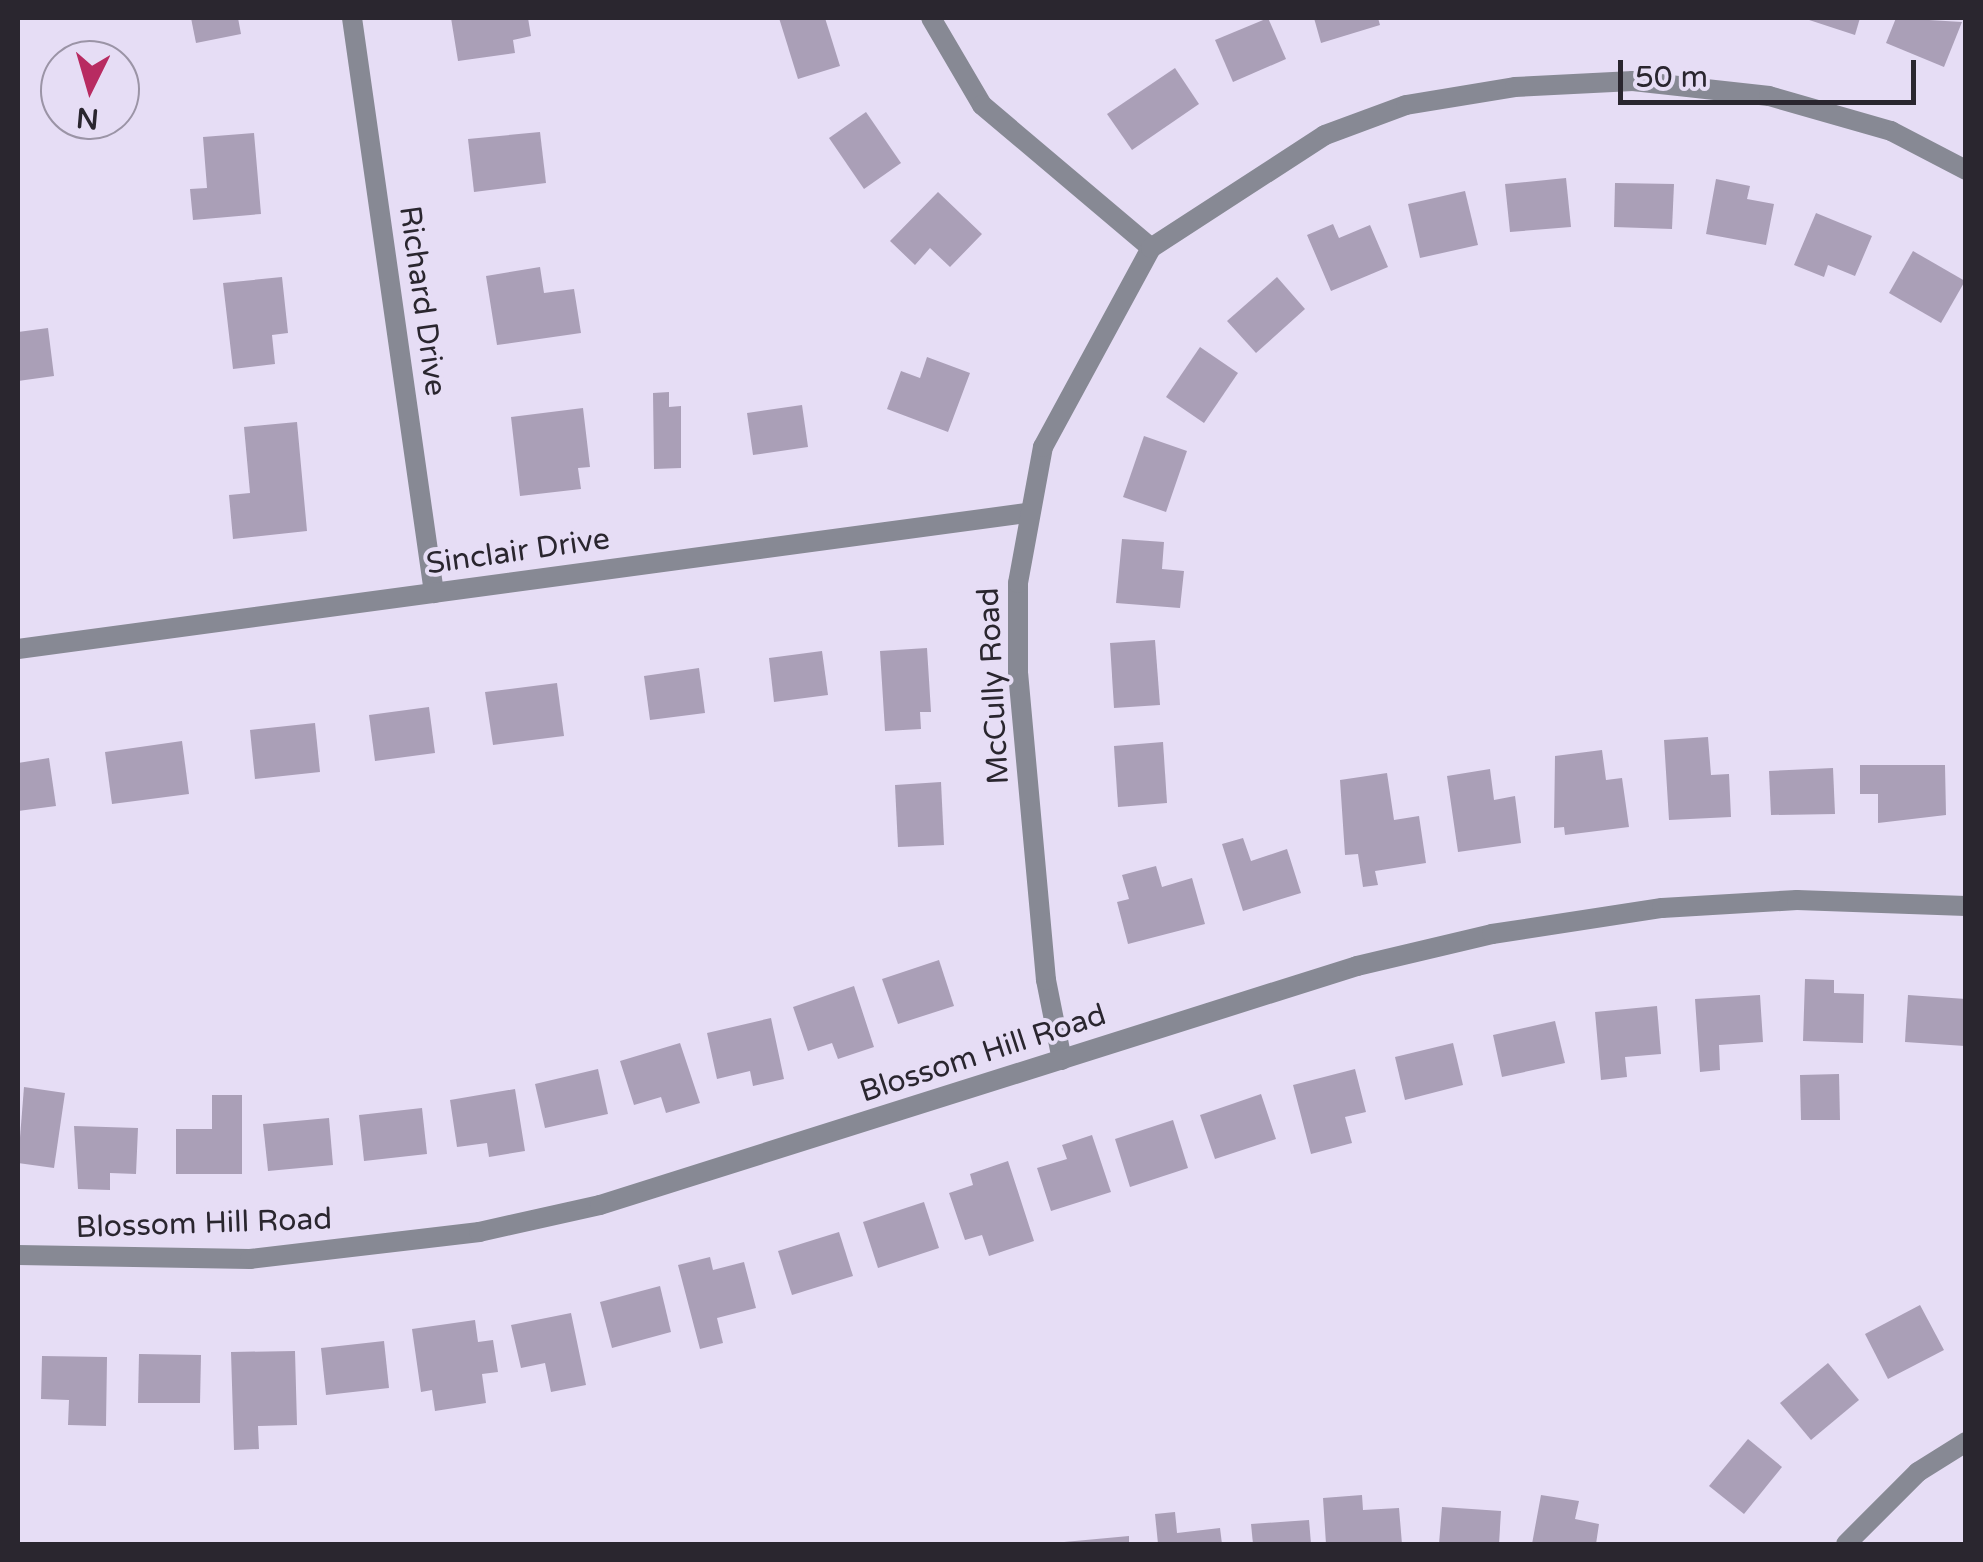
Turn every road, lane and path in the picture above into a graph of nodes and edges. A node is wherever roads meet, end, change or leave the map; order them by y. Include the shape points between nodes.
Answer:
1 (352, 18) edge
2 (932, 18) edge
3 (1966, 170) edge
4 (1150, 248) junction
5 (1027, 513) junction
6 (434, 593) junction
7 (18, 649) edge
8 (1966, 906) edge
9 (1062, 1060) junction
10 (18, 1255) edge
11 (1966, 1442) edge
12 (1846, 1544) edge

1 - 6 street, Richard Drive
2 - 4 street via 982,104
3 - 4 street, McCully Road via 1891,131 1768,96 1633,81 1515,87 1406,105 1324,134
4 - 5 street, McCully Road via 1043,447
5 - 6 street, Sinclair Drive
5 - 9 street, McCully Road via 1018,674 1046,980
6 - 7 street, Sinclair Drive
8 - 9 street, Blossom Hill Road via 1720,904 1492,934 1356,966
9 - 10 street, Blossom Hill Road via 600,1205 479,1232 250,1259
11 - 12 street via 1918,1472

